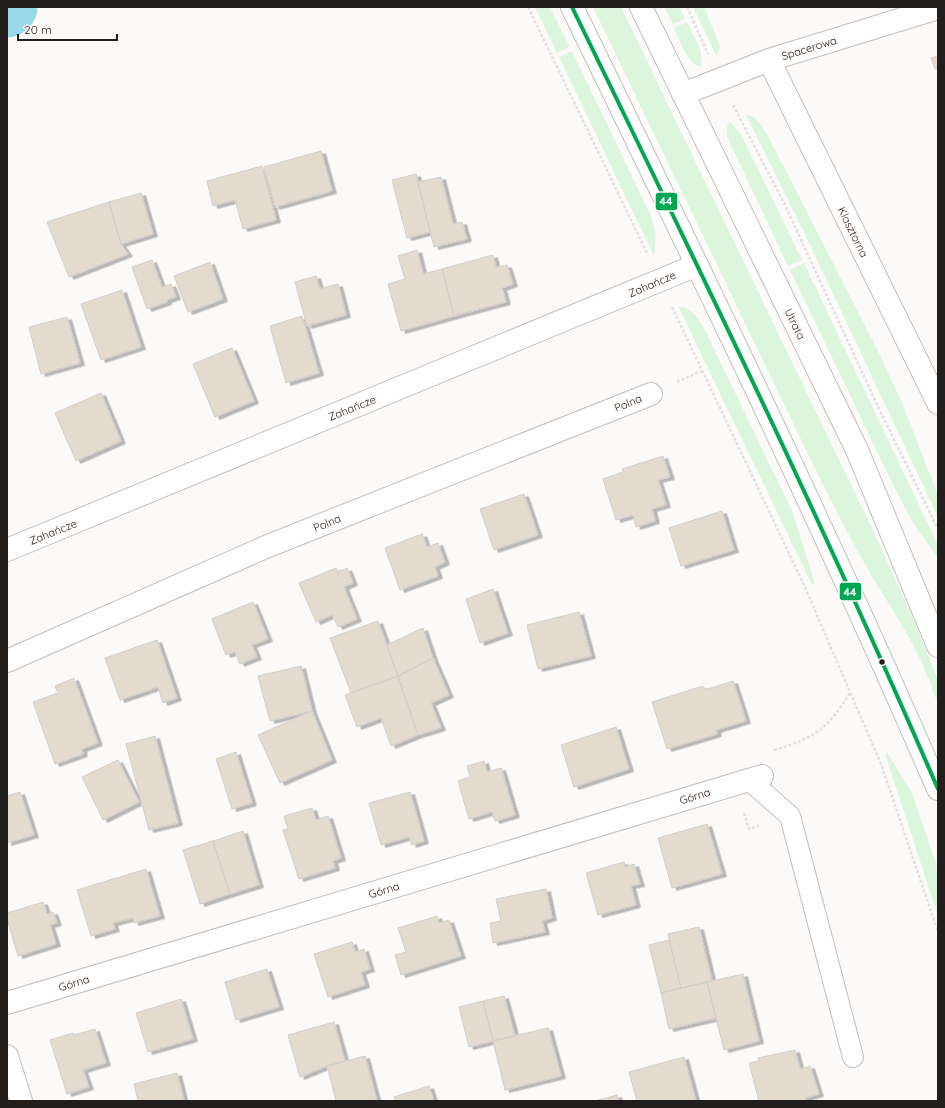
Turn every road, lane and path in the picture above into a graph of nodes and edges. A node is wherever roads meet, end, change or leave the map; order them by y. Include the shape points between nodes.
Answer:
1 (528, 7) edge
2 (572, 7) edge
3 (641, 7) edge
4 (687, 7) edge
5 (938, 8) edge
6 (769, 60) junction
7 (720, 79) junction
8 (683, 94) junction
9 (697, 265) junction
10 (660, 281) junction
11 (651, 394) dead end
12 (938, 403) edge
13 (938, 529) edge
14 (7, 550) edge
15 (938, 646) edge
16 (7, 661) edge
17 (850, 692) junction
18 (787, 746) dead end
19 (756, 778) joint
20 (938, 789) edge
21 (938, 932) edge
22 (7, 1003) edge
23 (7, 1056) edge
24 (852, 1057) dead end
25 (21, 1101) edge

1 - 10 path
2 - 9 street
3 - 8 street, Utrata
4 - 7 path
5 - 6 street, Spacerowa
6 - 7 street, Spacerowa
6 - 12 street, Klasztorna
7 - 8 street, Spacerowa
7 - 13 path via 784,203 880,411
8 - 15 street, Utrata via 857,450
9 - 10 street, Zahańcze
9 - 20 street via 874,642
10 - 14 street, Zahańcze
10 - 17 path via 804,585
11 - 16 street, Polna via 268,546
17 - 18 path via 835,717 816,734
17 - 21 path via 881,764
19 - 22 street, Górna
19 - 24 lane via 790,816
23 - 25 street

